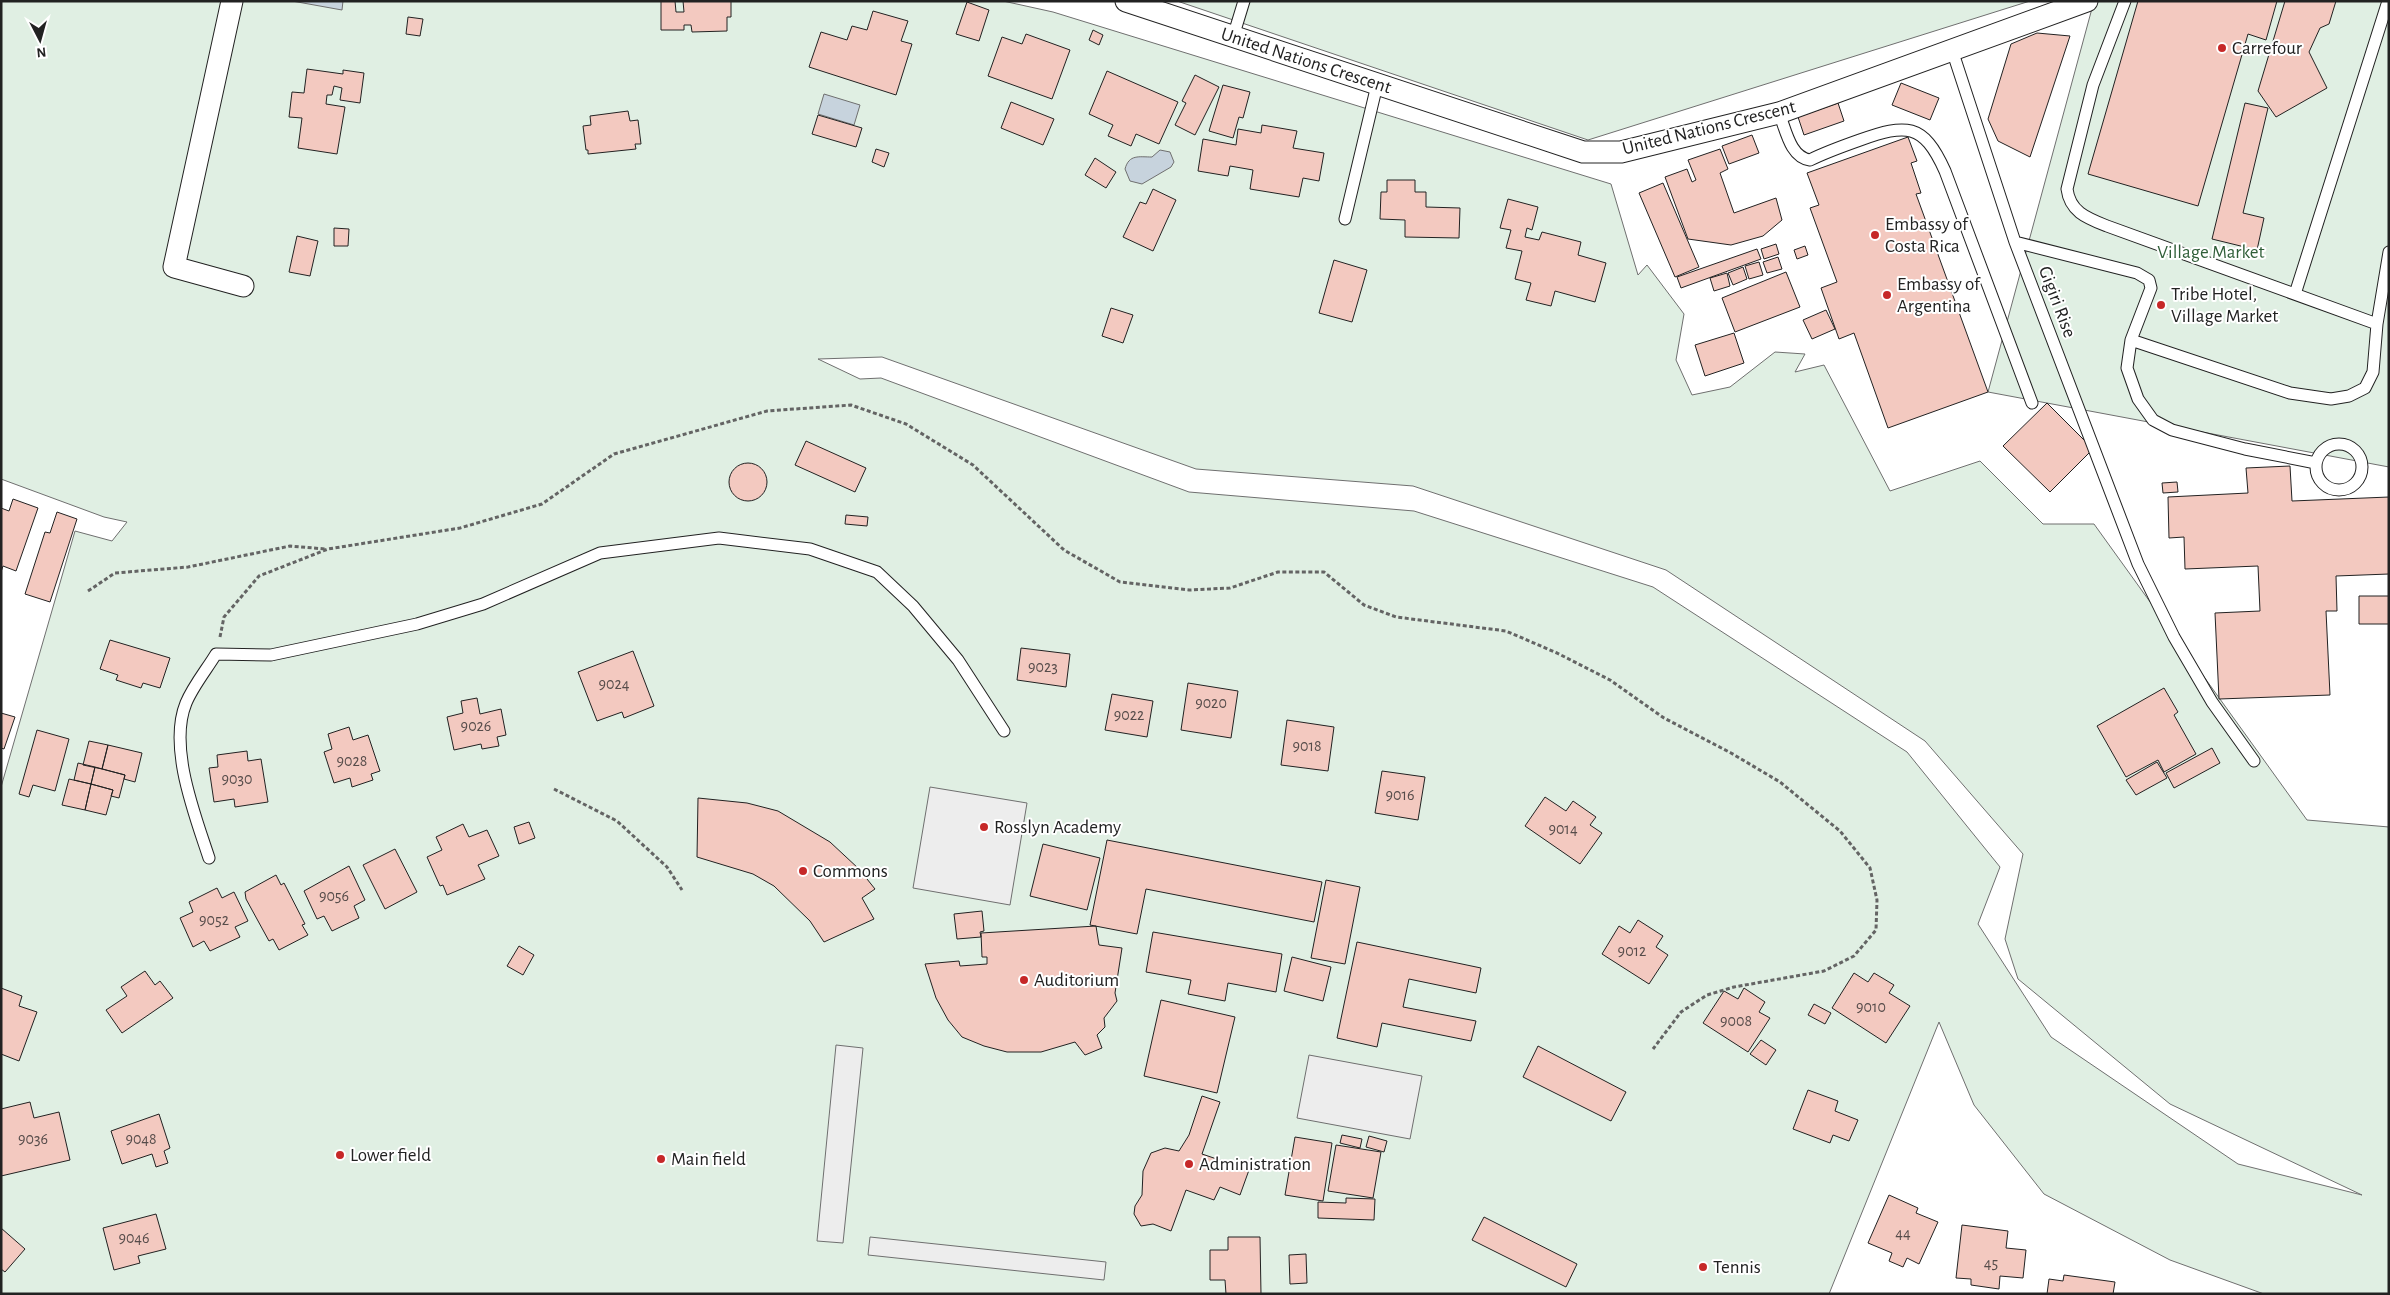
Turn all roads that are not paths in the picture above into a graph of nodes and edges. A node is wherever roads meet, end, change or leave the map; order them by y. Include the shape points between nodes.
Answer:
1 (232, 1) edge
2 (1126, 1) edge
3 (1244, 1) edge
4 (2087, 1) edge
5 (2126, 1) edge
6 (2388, 1) edge
7 (1233, 37) junction
8 (1952, 50) junction
9 (1376, 85) junction
10 (1779, 113) junction
11 (1345, 219) dead end
12 (2015, 242) junction
13 (2389, 252) edge
14 (243, 286) dead end
15 (2295, 294) junction
16 (2377, 324) junction
17 (2132, 340) junction
18 (2032, 403) dead end
19 (2316, 464) junction
20 (1004, 730) dead end
21 (2254, 761) dead end
22 (209, 858) dead end

1 - 14 street via 174,267
2 - 7 street, United Nations Crescent
3 - 7 lane
4 - 8 street, United Nations Crescent
5 - 15 lane via 2092,84 2067,189 2068,199 2082,216 2098,223
6 - 15 lane
7 - 9 street, United Nations Crescent
8 - 10 street, United Nations Crescent
8 - 12 lane, Gigiri Rise
9 - 10 street, United Nations Crescent via 1583,152 1621,152
9 - 11 lane
10 - 18 lane via 1800,158 1810,160 1895,128 1910,129 1932,144
12 - 17 lane via 2137,273 2149,280 2151,288
12 - 21 lane, Gigiri Rise via 2138,564 2174,637 2212,702
13 - 16 lane
15 - 16 lane
16 - 17 lane via 2373,372 2365,388 2349,396 2331,399 2290,393
17 - 19 lane via 2127,368 2138,399 2153,420 2172,430 2245,450
19 - 19 lane via 2323,484 2335,490 2350,488 2360,478 2362,470 2359,455 2347,445 2339,444 2324,450
20 - 22 lane via 958,660 913,606 876,572 810,549 718,538 600,553 483,604 417,624 271,654 216,654 186,703 179,739 190,800

